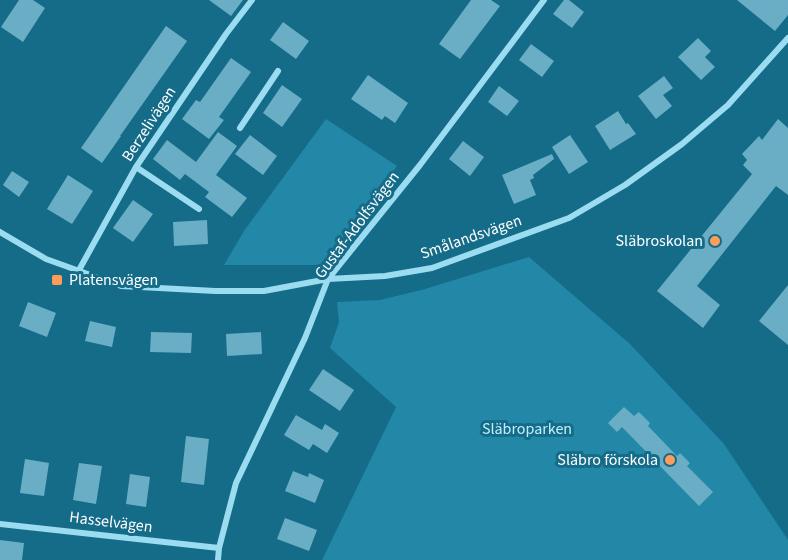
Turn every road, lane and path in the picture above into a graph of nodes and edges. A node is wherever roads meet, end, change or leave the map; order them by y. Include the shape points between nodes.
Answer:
1 (252, 0) edge
2 (544, 0) edge
3 (788, 38) edge
4 (278, 71) dead end
5 (240, 128) dead end
6 (136, 167) junction
7 (199, 209) dead end
8 (0, 232) edge
9 (79, 270) junction
10 (328, 279) junction
11 (0, 524) edge
12 (219, 548) junction
13 (218, 560) edge

1 - 6 street, Berzelivägen
2 - 10 street, Gustaf-Adolfsvägen
3 - 10 street, Smålandsvägen via 728,105 682,144 625,185 569,218 432,268 386,276
4 - 5 street
6 - 7 street
6 - 9 street, Berzelivägen
8 - 9 street, Smålandsvägen via 46,259
9 - 10 street, Smålandsvägen via 121,285 215,291 264,291
10 - 12 street, Gustaf-Adolfsvägen via 305,338 236,483
11 - 12 street, Hasselvägen
12 - 13 street, Gustaf-Adolfsvägen

